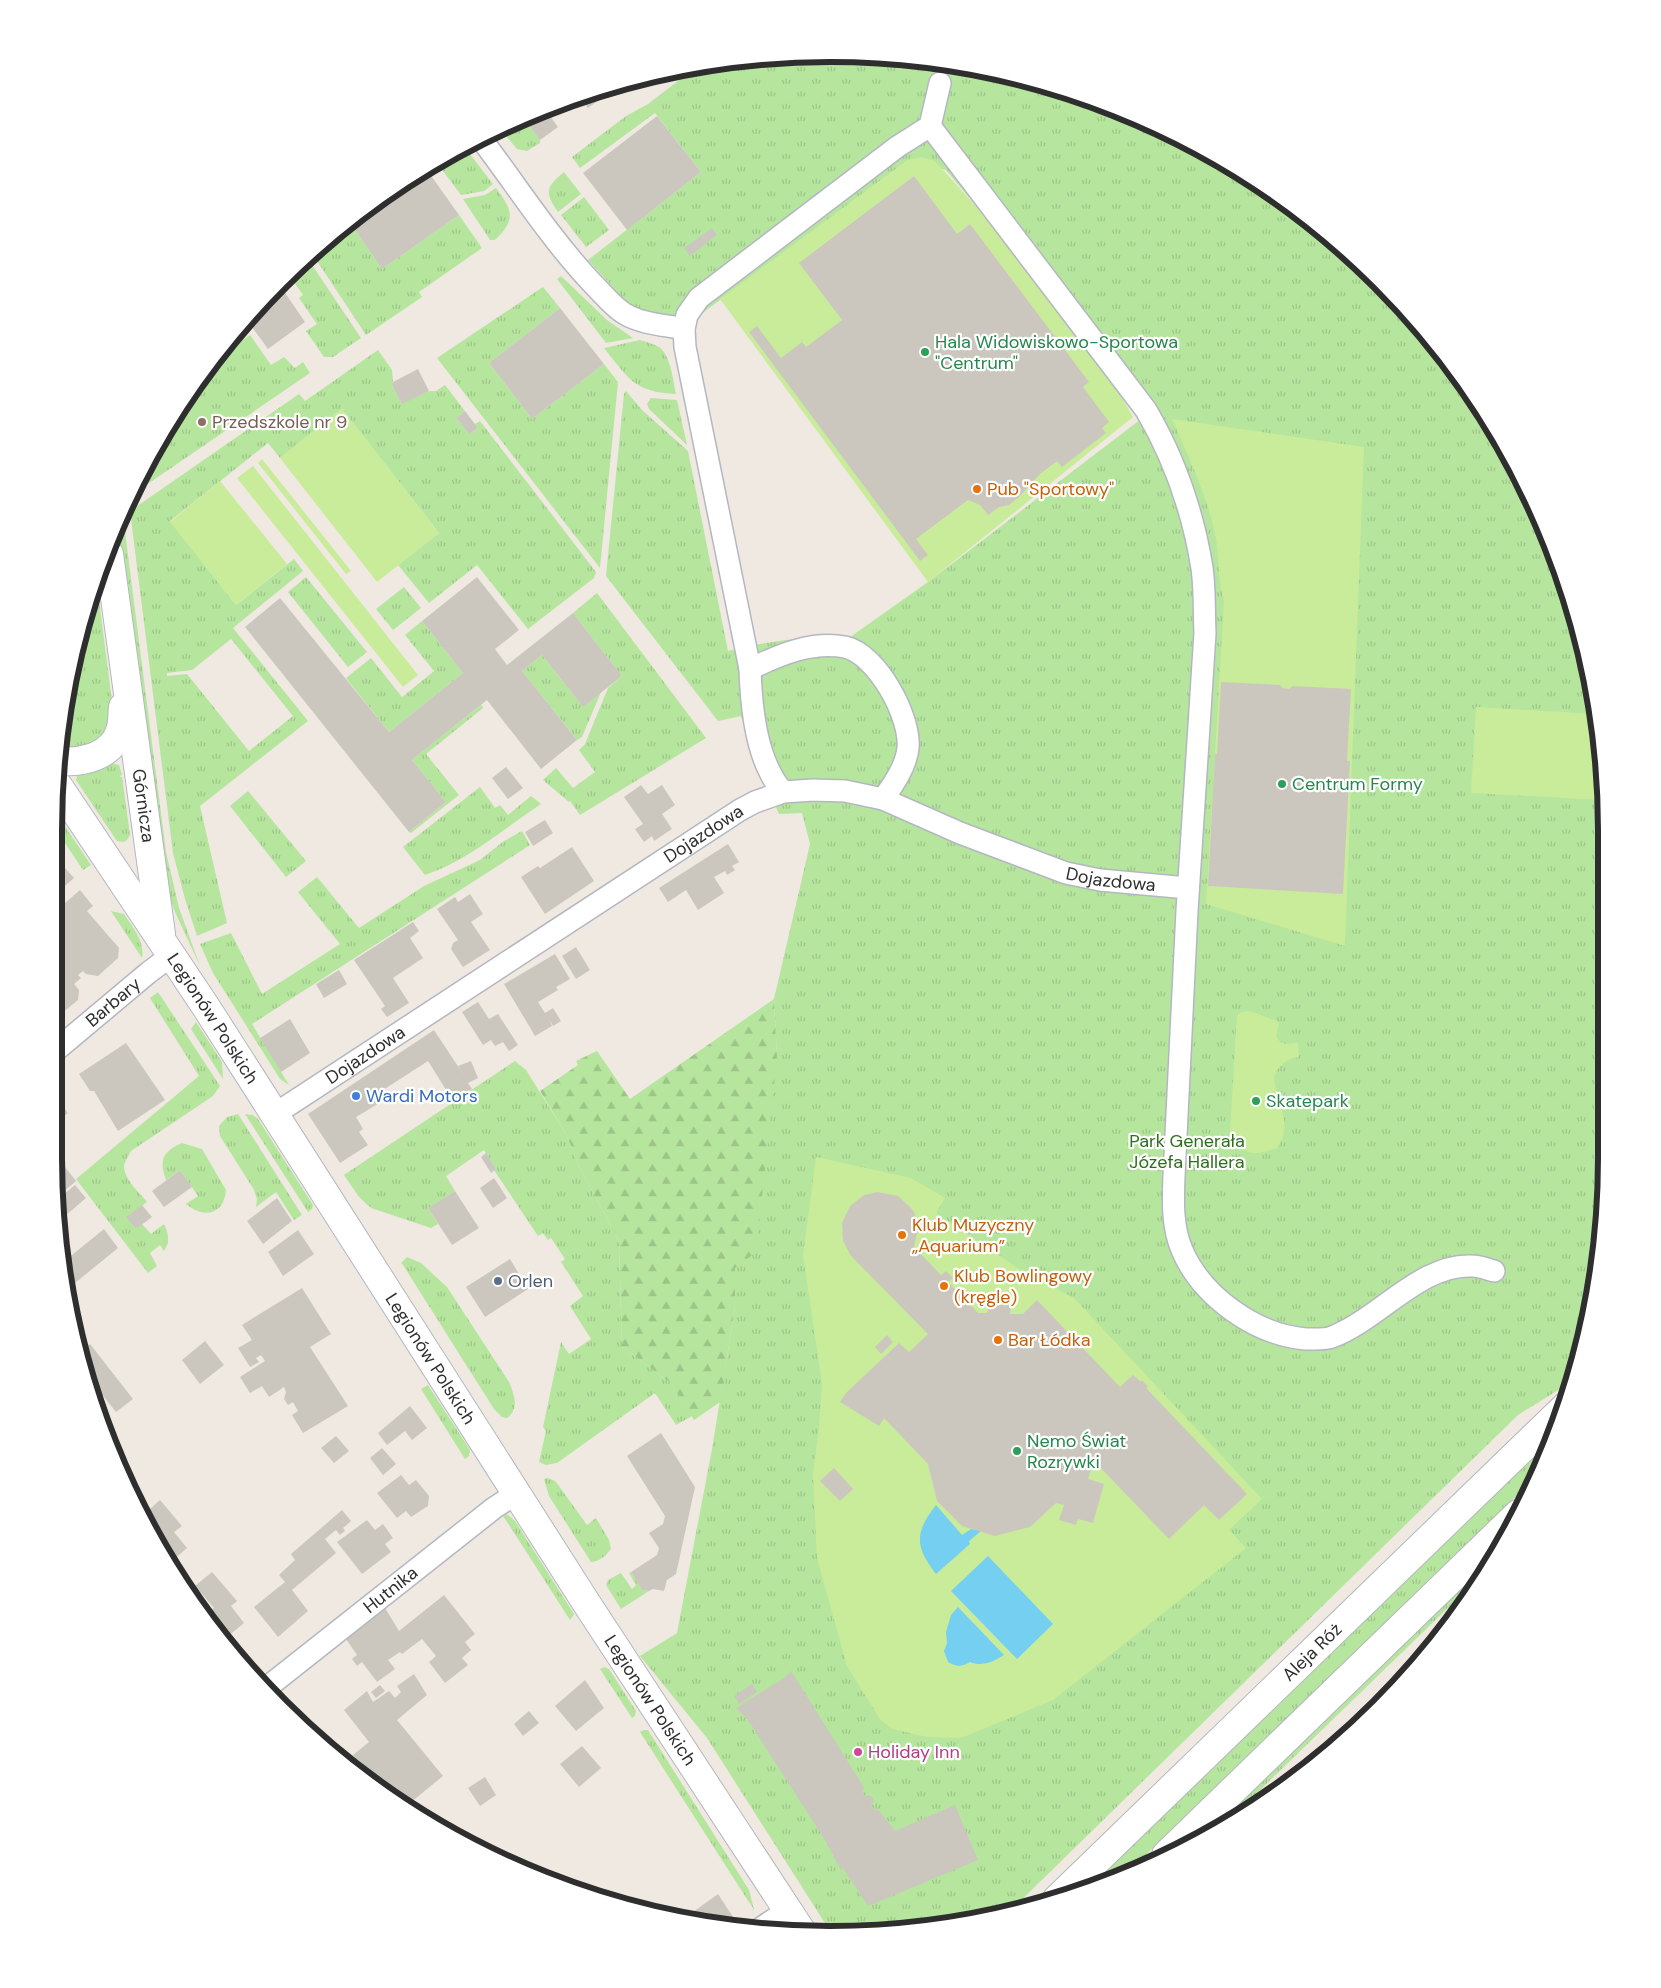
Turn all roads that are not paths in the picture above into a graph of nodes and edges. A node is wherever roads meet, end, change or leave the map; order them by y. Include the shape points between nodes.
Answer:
1 (940, 83) dead end
2 (930, 126) junction
3 (486, 145) edge
4 (684, 329) junction
5 (110, 565) edge
6 (124, 670) junction
7 (750, 670) junction
8 (66, 761) edge
9 (64, 792) edge
10 (783, 792) junction
11 (889, 802) junction
12 (1188, 888) junction
13 (167, 948) junction
14 (62, 1045) edge
15 (275, 1114) junction
16 (1494, 1271) dead end
17 (1552, 1419) edge
18 (517, 1493) junction
19 (1503, 1529) edge
20 (271, 1683) edge
21 (1181, 1840) edge
22 (1069, 1887) edge
23 (795, 1921) edge
24 (782, 1924) edge

1 - 2 street
2 - 4 street via 897,147 699,298 686,315
2 - 12 street via 1138,399 1158,431 1192,517 1202,568 1205,633
3 - 4 street via 553,237 611,303 639,321
4 - 7 street via 688,363
5 - 6 street, Górnicza
6 - 8 street, Górnicza via 121,729 117,738 104,752 92,758
6 - 13 street, Górnicza
7 - 10 street via 761,750 770,774
7 - 11 street via 791,651 831,646 857,653 875,669 905,719 908,742 906,758
9 - 13 street, Legionów Polskich
10 - 11 street, Dojazdowa via 832,790
10 - 15 street, Dojazdowa via 740,810
11 - 12 street, Dojazdowa via 1066,873 1110,881
12 - 16 street via 1172,1210 1181,1249 1209,1290 1237,1313 1275,1333 1317,1340 1330,1338 1356,1326 1433,1274 1471,1266
13 - 14 street, Barbary via 148,973
13 - 15 street, Legionów Polskich
15 - 18 street, Legionów Polskich
17 - 22 street, Aleja Róż
18 - 20 street, Hutnika
18 - 23 street, Legionów Polskich
19 - 21 street
23 - 24 street

